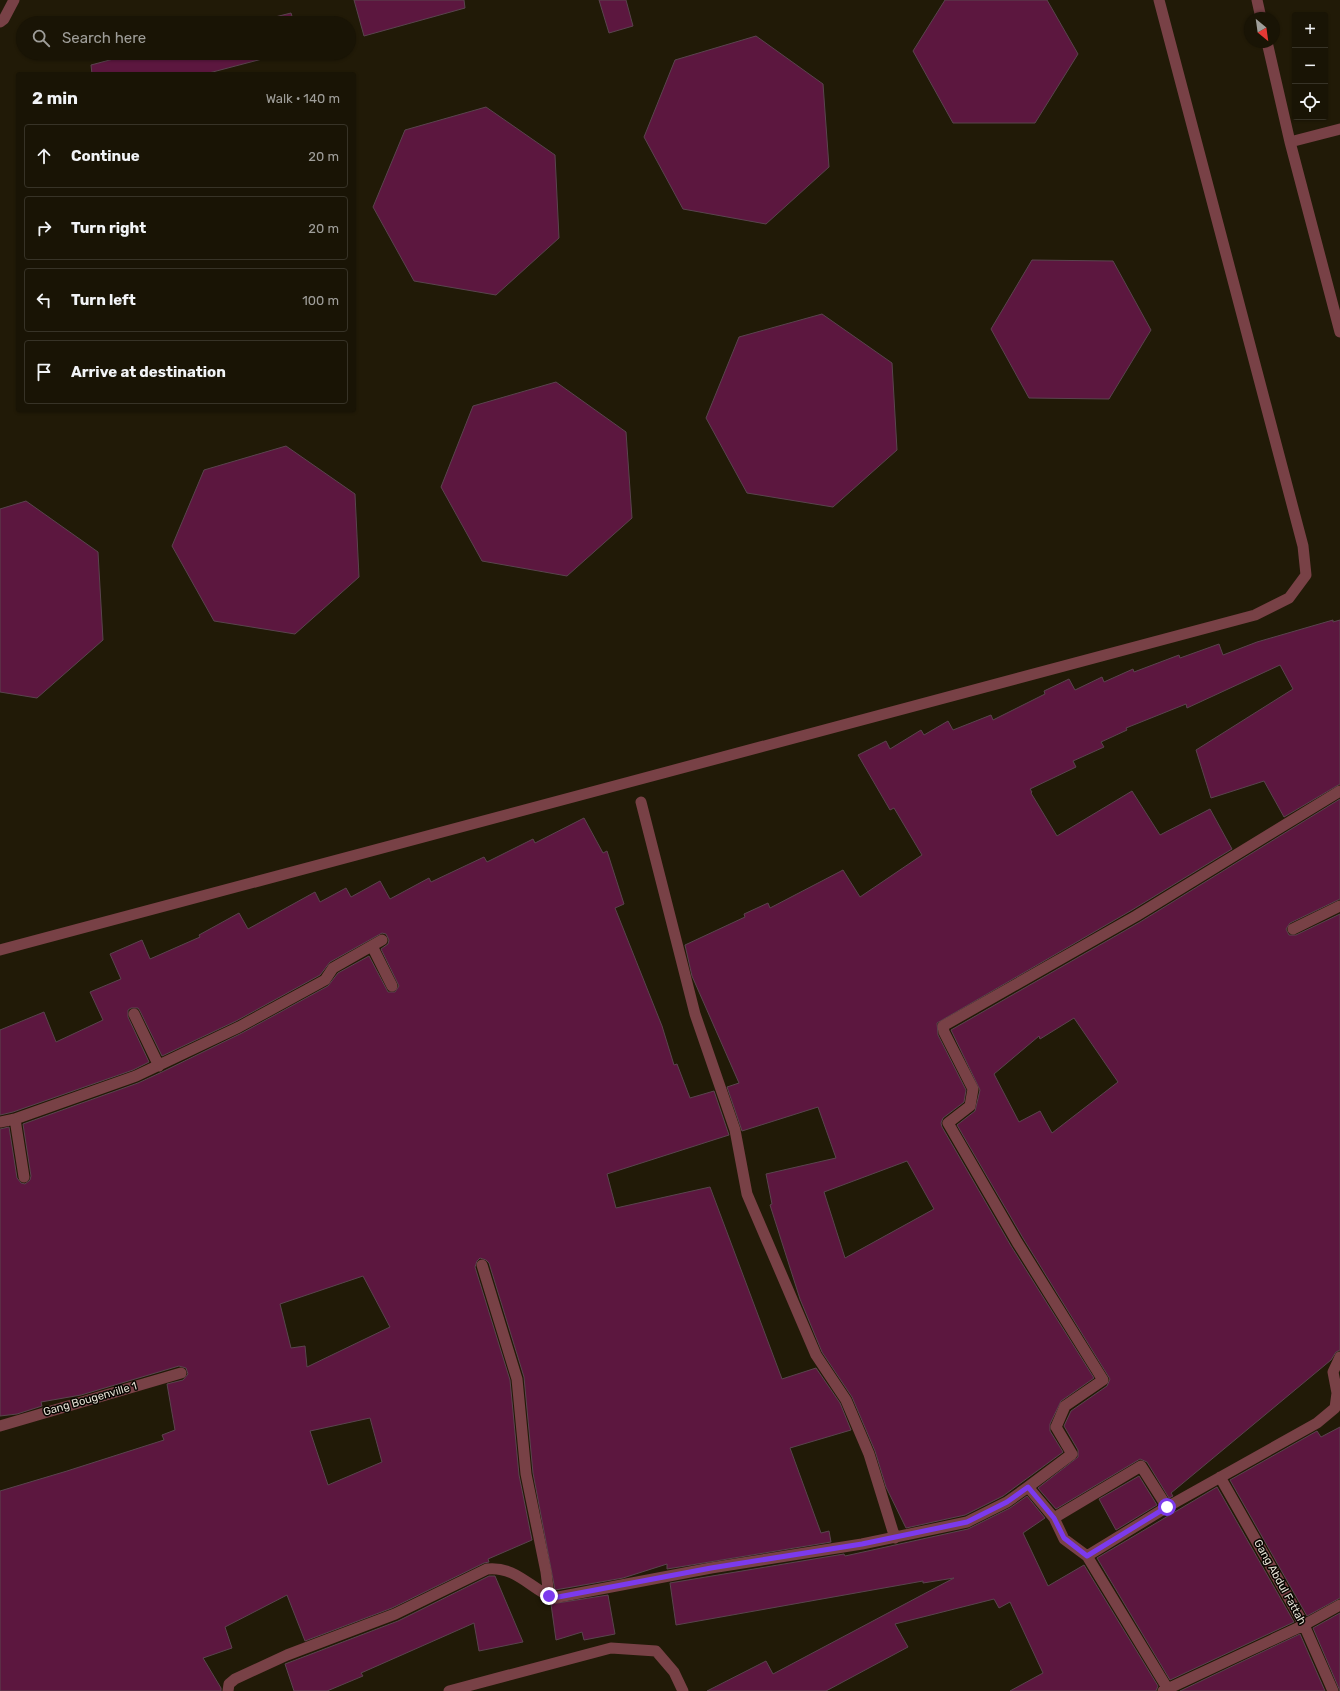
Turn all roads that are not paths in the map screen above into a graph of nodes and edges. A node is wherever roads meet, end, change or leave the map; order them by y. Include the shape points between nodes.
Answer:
1 (14, 0) edge
2 (1159, 0) edge
3 (1257, 0) edge
4 (1260, 12) edge
5 (0, 22) edge
6 (1268, 48) edge
7 (1340, 129) edge
8 (1290, 142) junction
9 (1340, 332) edge
10 (1340, 791) edge
11 (641, 802) dead end
12 (1340, 906) edge
13 (1293, 929) dead end
14 (382, 940) dead end
15 (372, 946) junction
16 (0, 950) edge
17 (392, 986) dead end
18 (134, 1014) dead end
19 (159, 1066) junction
20 (15, 1119) junction
21 (0, 1122) edge
22 (24, 1177) dead end
23 (482, 1265) dead end
24 (1340, 1357) edge
25 (181, 1373) dead end
26 (0, 1426) edge
27 (1220, 1477) junction
28 (1028, 1487) junction
29 (1167, 1507) junction
30 (1054, 1518) junction
31 (895, 1538) junction
32 (1087, 1556) junction
33 (549, 1596) junction
34 (1340, 1605) edge
35 (1304, 1625) junction
36 (1167, 1690) edge
37 (228, 1691) edge
38 (449, 1691) edge
39 (683, 1691) edge
40 (1333, 1691) edge

1 - 5 street via 4,20
2 - 16 street via 1303,546 1306,575 1289,598 1255,615 975,687 749,751
3 - 4 street
6 - 8 street
7 - 8 street
8 - 9 street
10 - 28 street via 1136,916 943,1026 974,1089 970,1106 948,1123 1017,1242 1103,1380 1066,1406 1056,1427 1072,1454
11 - 31 street via 695,1014 735,1130 747,1194 816,1354 848,1407 869,1454
12 - 13 street
14 - 15 street
15 - 17 street
15 - 19 street via 333,968 325,980 318,984 239,1027
18 - 19 street
19 - 20 street
20 - 21 street
20 - 22 street
23 - 33 street via 517,1379 526,1474
24 - 27 street via 1333,1372 1337,1393 1335,1408 1317,1423
25 - 26 street, Gang Bougenville 1
27 - 29 street
27 - 35 street, Gang Abdul Fattah
28 - 30 street
28 - 31 street via 1007,1502 967,1522
29 - 30 street via 1141,1466
29 - 32 street
30 - 32 street via 1064,1538
31 - 33 street via 711,1568 553,1598
32 - 36 street
33 - 37 street via 512,1572 498,1568 487,1569 395,1614 287,1655 235,1678 229,1684
34 - 35 street
35 - 36 street
35 - 40 street, Gang Abdul Fattah
38 - 39 street via 611,1648 656,1651 674,1672

